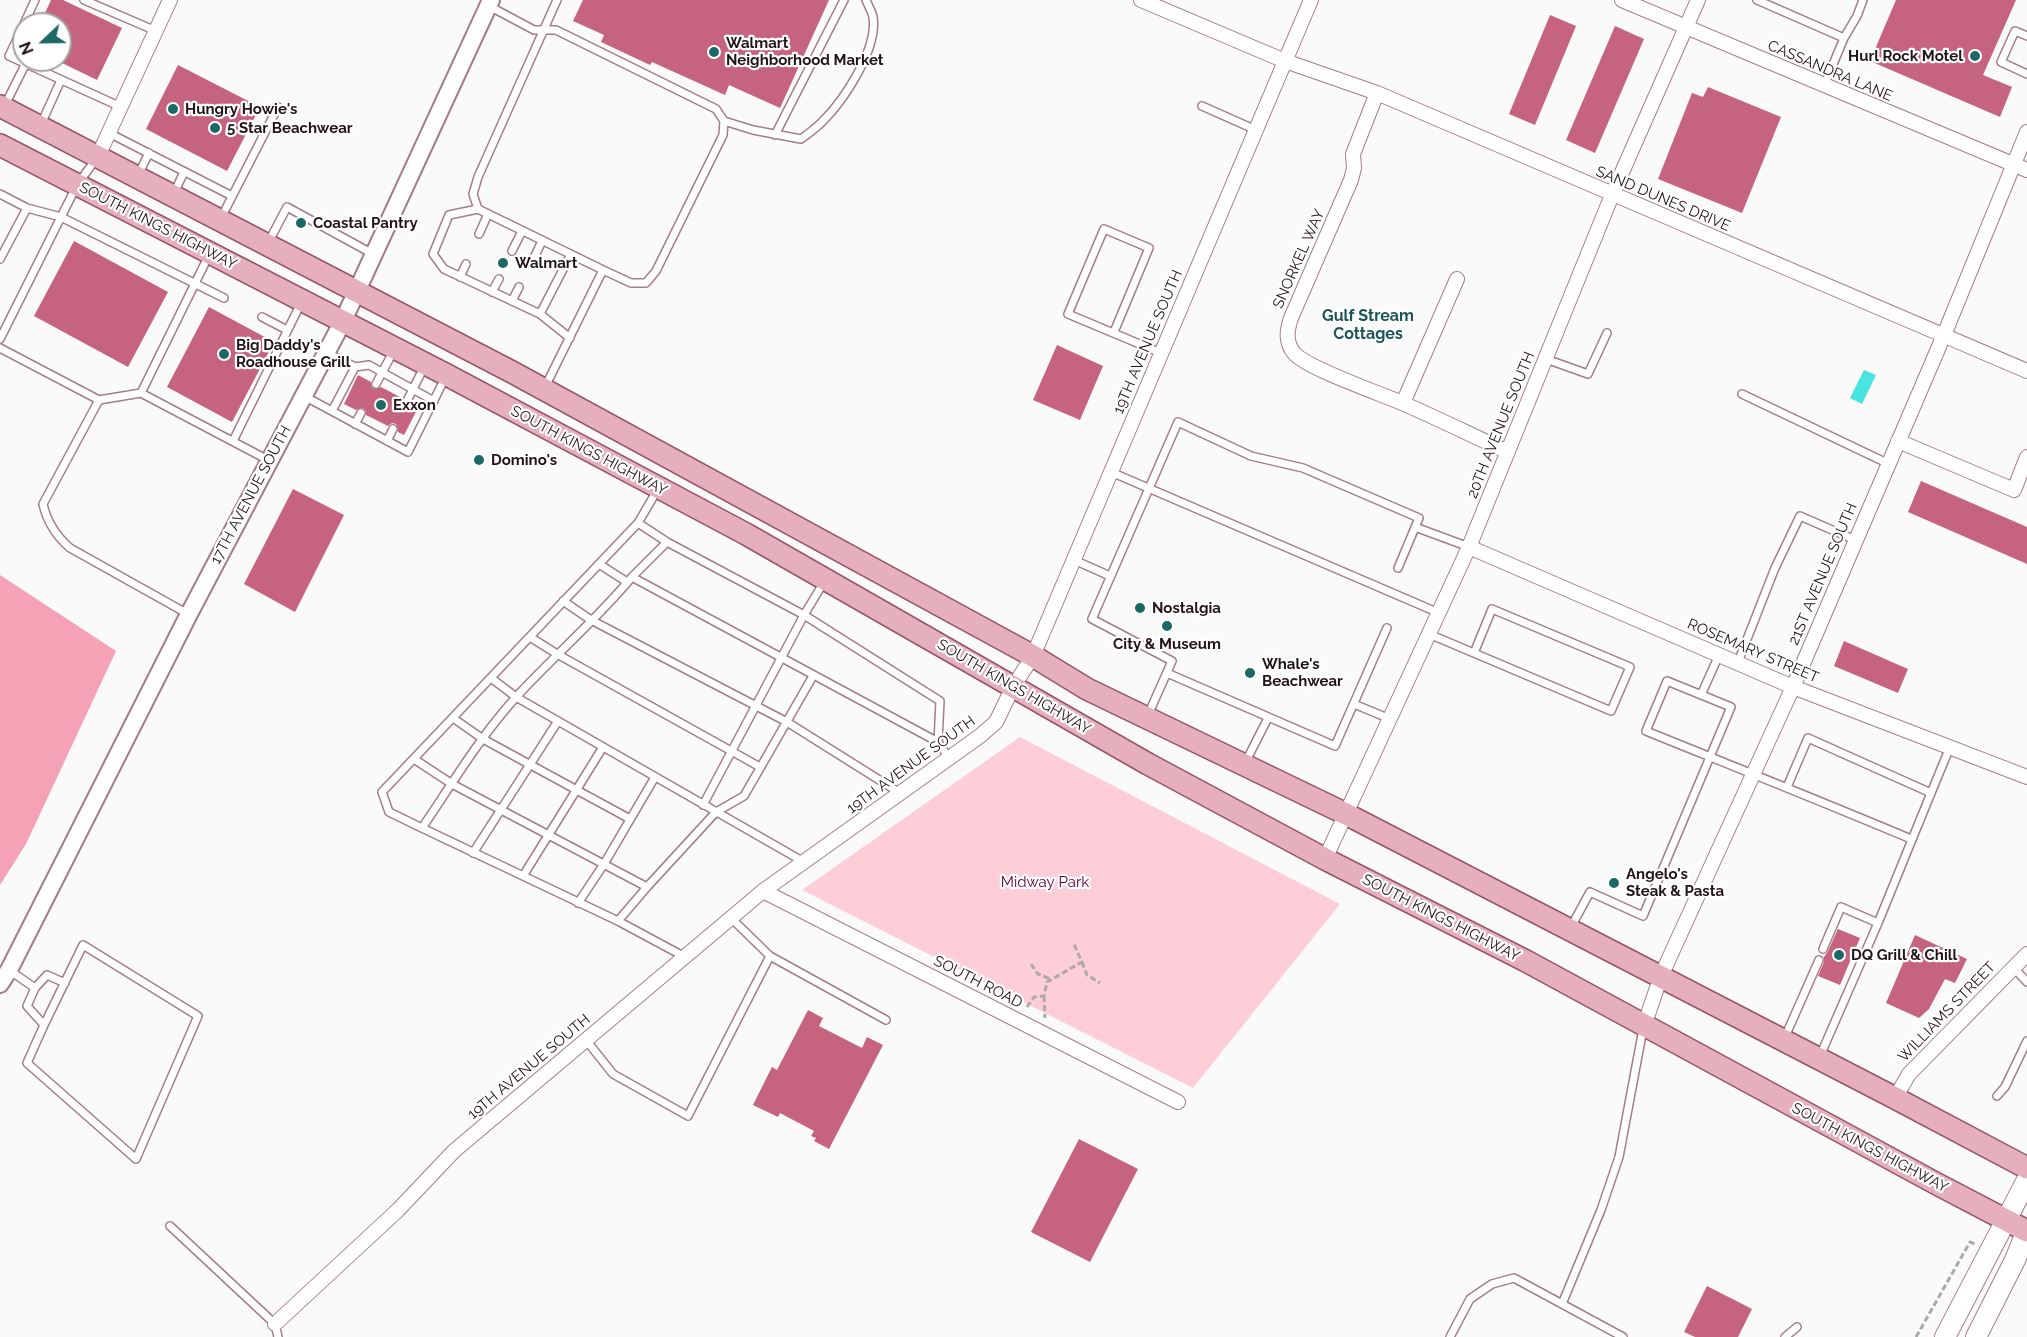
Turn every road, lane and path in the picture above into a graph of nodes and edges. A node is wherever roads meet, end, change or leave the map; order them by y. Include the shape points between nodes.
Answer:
1 (84, 0) edge
2 (170, 0) edge
3 (557, 0) edge
4 (844, 0) edge
5 (866, 0) edge
6 (1141, 0) edge
7 (1311, 0) edge
8 (1622, 0) edge
9 (1698, 0) edge
10 (1757, 0) edge
11 (1863, 0) edge
12 (490, 3) edge
13 (1685, 28) junction
14 (542, 30) junction
15 (156, 31) junction
16 (2027, 36) edge
17 (1844, 38) junction
18 (1285, 61) junction
19 (21, 72) edge
20 (45, 72) edge
21 (2027, 74) edge
22 (61, 80) junction
23 (1824, 86) junction
24 (1377, 93) junction
25 (1202, 106) dead end
26 (2, 107) edge
27 (121, 107) junction
28 (278, 107) dead end
29 (724, 121) junction
30 (40, 126) junction
31 (1256, 130) junction
32 (2027, 132) edge
33 (109, 133) junction
34 (775, 135) junction
35 (0, 145) edge
36 (149, 153) junction
37 (98, 156) junction
38 (2013, 165) junction
39 (2027, 170) edge
40 (184, 172) junction
41 (137, 177) junction
42 (77, 184) junction
43 (0, 194) edge
44 (1612, 195) junction
45 (172, 196) junction
46 (232, 196) junction
47 (27, 208) junction
48 (478, 209) junction
49 (488, 214) junction
50 (60, 217) junction
51 (219, 220) junction
52 (522, 231) junction
53 (479, 234) dead end
54 (542, 241) junction
55 (267, 245) junction
56 (512, 251) dead end
57 (210, 253) junction
58 (373, 254) junction
59 (571, 254) junction
60 (0, 259) edge
61 (533, 260) dead end
62 (466, 264) dead end
63 (603, 270) junction
64 (460, 277) junction
65 (498, 279) dead end
66 (1457, 279) dead end
67 (194, 284) junction
68 (519, 287) dead end
69 (356, 292) junction
70 (492, 292) junction
71 (224, 298) dead end
72 (302, 300) junction
73 (512, 301) junction
74 (540, 314) junction
75 (262, 317) dead end
76 (343, 321) junction
77 (287, 330) junction
78 (1114, 333) junction
79 (1607, 333) dead end
80 (1944, 335) junction
81 (570, 338) junction
82 (0, 339) edge
83 (0, 348) edge
84 (395, 348) junction
85 (327, 353) junction
86 (1161, 353) junction
87 (1546, 359) junction
88 (426, 364) junction
89 (355, 368) junction
90 (2027, 371) edge
91 (382, 372) junction
92 (447, 375) junction
93 (376, 384) dead end
94 (413, 389) junction
95 (544, 390) junction
96 (141, 393) junction
97 (1742, 394) dead end
98 (304, 396) junction
99 (99, 400) junction
100 (434, 400) junction
101 (407, 401) dead end
102 (1403, 403) junction
103 (332, 411) junction
104 (361, 413) dead end
105 (356, 424) junction
106 (393, 429) dead end
107 (232, 441) junction
108 (387, 441) junction
109 (1898, 441) junction
110 (1506, 451) junction
111 (2027, 457) edge
112 (269, 460) junction
113 (1889, 464) junction
114 (1111, 472) junction
115 (659, 488) junction
116 (1149, 489) junction
117 (638, 524) junction
118 (1415, 527) junction
119 (1855, 540) junction
120 (668, 542) junction
121 (1469, 547) junction
122 (1074, 560) junction
123 (599, 564) junction
124 (1398, 568) dead end
125 (1110, 576) junction
126 (826, 579) junction
127 (629, 580) junction
128 (563, 601) junction
129 (1438, 613) junction
130 (189, 614) junction
131 (804, 615) junction
132 (591, 620) junction
133 (1387, 628) dead end
134 (1429, 634) junction
135 (530, 636) junction
136 (1474, 653) junction
137 (557, 654) junction
138 (1719, 655) junction
139 (1033, 656) junction
140 (781, 658) junction
141 (1738, 662) junction
142 (1167, 673) junction
143 (813, 676) junction
144 (491, 678) junction
145 (1013, 687) junction
146 (1793, 687) junction
147 (1701, 695) junction
148 (516, 697) junction
149 (1354, 704) junction
150 (756, 705) junction
151 (1147, 717) junction
152 (1268, 717) junction
153 (453, 718) junction
154 (1390, 719) junction
155 (558, 721) junction
156 (786, 722) junction
157 (483, 739) junction
158 (938, 742) junction
159 (603, 747) junction
160 (1950, 747) junction
161 (732, 751) junction
162 (949, 758) junction
163 (1710, 758) junction
164 (414, 759) junction
165 (529, 765) junction
166 (1244, 765) junction
167 (760, 767) junction
168 (1754, 773) junction
169 (655, 777) junction
170 (2027, 777) edge
171 (452, 784) junction
172 (1788, 787) junction
173 (578, 790) junction
174 (900, 793) junction
175 (1931, 793) junction
176 (703, 805) junction
177 (500, 810) junction
178 (716, 812) junction
179 (1346, 814) junction
180 (630, 819) junction
181 (422, 828) junction
182 (549, 837) junction
183 (1911, 839) junction
184 (473, 853) junction
185 (1325, 859) junction
186 (804, 862) junction
187 (604, 864) junction
188 (523, 876) junction
189 (647, 886) junction
190 (763, 891) junction
191 (578, 903) junction
192 (731, 918) junction
193 (618, 921) junction
194 (1878, 923) junction
195 (1569, 929) junction
196 (1074, 942) dead end
197 (1823, 949) dead end
198 (2027, 954) edge
199 (770, 956) junction
200 (686, 957) junction
201 (1819, 960) dead end
202 (1082, 962) junction
203 (1031, 964) dead end
204 (2014, 968) junction
205 (1661, 976) junction
206 (4, 977) edge
207 (1051, 979) junction
208 (2027, 982) edge
209 (65, 983) junction
210 (1100, 983) dead end
211 (34, 988) junction
212 (886, 1020) dead end
213 (1022, 1023) junction
214 (44, 1025) junction
215 (1644, 1026) junction
216 (586, 1040) junction
217 (1784, 1040) junction
218 (2027, 1041) edge
219 (1819, 1058) junction
220 (1997, 1096) dead end
221 (1895, 1098) junction
222 (1178, 1102) dead end
223 (2027, 1168) edge
224 (2027, 1180) edge
225 (2006, 1219) junction
226 (170, 1227) dead end
227 (2027, 1230) edge
228 (1562, 1304) junction
229 (1797, 1328) dead end
230 (1920, 1329) dead end
231 (276, 1330) edge
232 (1450, 1337) edge
233 (1623, 1337) edge
234 (1785, 1337) edge
235 (1916, 1337) edge
236 (1945, 1337) edge
237 (1976, 1337) edge

1 - 15 lane
2 - 15 street
3 - 14 lane
4 - 34 lane
5 - 34 lane via 873,17 872,34 867,56 854,80 823,121 801,140
6 - 18 street, SAND DUNES DRIVE
7 - 18 street, 19TH AVENUE SOUTH
8 - 13 street, CASSANDRA LANE
9 - 13 street, 20TH AVENUE SOUTH
10 - 17 lane
11 - 17 lane
12 - 14 lane via 534,30
12 - 58 street, 17TH AVENUE SOUTH
13 - 23 street, CASSANDRA LANE
13 - 44 street, 20TH AVENUE SOUTH
14 - 29 lane via 556,30 716,109
14 - 48 lane via 478,177 473,194
15 - 27 street
16 - 21 lane via 2015,31 2001,62
17 - 23 lane
18 - 24 street, SAND DUNES DRIVE
18 - 31 street, 19TH AVENUE SOUTH
19 - 26 lane
20 - 22 lane
22 - 27 lane
22 - 30 lane
23 - 38 street, CASSANDRA LANE
24 - 44 street, SAND DUNES DRIVE
24 - 102 street, SNORKEL WAY via 1353,154 1351,180 1291,318 1287,336 1292,351 1306,363
25 - 31 lane
26 - 30 main road
27 - 33 street
28 - 46 lane
29 - 34 lane
29 - 63 lane via 723,135 656,271 646,283 631,283
30 - 37 main road
31 - 86 street, 19TH AVENUE SOUTH
32 - 38 street, 21ST AVENUE SOUTH
33 - 36 lane
33 - 37 street
35 - 42 main road, SOUTH KINGS HIGHWAY
36 - 40 lane
36 - 41 lane
37 - 41 main road
37 - 42 lane
38 - 39 street, CASSANDRA LANE
38 - 80 street, 21ST AVENUE SOUTH
40 - 45 lane
40 - 46 lane
41 - 45 main road
42 - 50 lane
42 - 57 main road, SOUTH KINGS HIGHWAY
43 - 47 lane
44 - 80 street, SAND DUNES DRIVE
44 - 87 street, 20TH AVENUE SOUTH
45 - 51 main road
46 - 51 lane
47 - 50 lane
47 - 60 lane
48 - 49 lane
48 - 64 lane via 449,214 433,254 444,269
49 - 52 lane
49 - 53 lane
50 - 67 lane
50 - 82 lane
51 - 55 main road
52 - 54 lane
52 - 56 lane
54 - 59 lane
54 - 61 lane
55 - 58 lane via 286,207
55 - 69 main road
57 - 67 lane
57 - 72 main road, SOUTH KINGS HIGHWAY
58 - 69 street, 17TH AVENUE SOUTH
59 - 63 lane
59 - 74 lane
62 - 64 lane
63 - 81 lane
64 - 70 lane
65 - 70 lane
66 - 102 street
67 - 71 lane
67 - 96 lane
68 - 73 lane
69 - 76 street, 17TH AVENUE SOUTH
69 - 95 main road
70 - 73 lane
72 - 76 main road, SOUTH KINGS HIGHWAY
72 - 77 lane
73 - 74 lane
74 - 81 lane
75 - 77 lane
76 - 84 main road, SOUTH KINGS HIGHWAY
76 - 85 street, 17TH AVENUE SOUTH
77 - 107 lane
78 - 78 lane via 1068,314 1104,229 1149,248
78 - 86 lane
79 - 87 lane via 1588,374
80 - 90 street, SAND DUNES DRIVE
80 - 109 street, 21ST AVENUE SOUTH
81 - 95 lane
83 - 99 lane
84 - 88 main road, SOUTH KINGS HIGHWAY
84 - 91 lane
85 - 89 lane
85 - 98 street, 17TH AVENUE SOUTH
86 - 114 street, 19TH AVENUE SOUTH
87 - 110 street, 20TH AVENUE SOUTH
88 - 92 main road, SOUTH KINGS HIGHWAY
88 - 94 lane
89 - 91 lane via 369,365
89 - 103 lane
91 - 93 lane
91 - 94 lane
92 - 100 lane
92 - 115 main road, SOUTH KINGS HIGHWAY
94 - 100 lane
94 - 101 lane
95 - 139 main road
96 - 99 lane
96 - 107 lane
97 - 113 lane
98 - 103 lane
98 - 112 street, 17TH AVENUE SOUTH
99 - 130 lane via 43,504 46,516 69,548
100 - 108 lane via 408,452
102 - 110 street, SNORKEL WAY
103 - 105 lane
104 - 105 lane
105 - 108 lane
106 - 108 lane
107 - 112 lane
109 - 111 street via 2013,490
109 - 113 street, 21ST AVENUE SOUTH
110 - 121 street, 20TH AVENUE SOUTH
112 - 130 street, 17TH AVENUE SOUTH
113 - 119 street, 21ST AVENUE SOUTH
114 - 116 lane
114 - 122 street, 19TH AVENUE SOUTH
115 - 117 lane
115 - 126 main road, SOUTH KINGS HIGHWAY
116 - 118 lane via 1178,422 1251,456 1303,468 1419,518
116 - 125 lane
116 - 129 lane
117 - 120 lane
117 - 123 lane
118 - 121 lane
118 - 124 lane
119 - 141 lane via 1800,516
119 - 146 street, 21ST AVENUE SOUTH
120 - 127 lane
120 - 131 lane
121 - 129 street, 20TH AVENUE SOUTH
121 - 138 street, ROSEMARY STREET
122 - 125 lane
122 - 139 street, 19TH AVENUE SOUTH
123 - 127 lane
123 - 128 lane
125 - 142 lane via 1092,618 1172,661
126 - 131 lane
126 - 145 main road, SOUTH KINGS HIGHWAY
127 - 132 lane
127 - 140 lane
128 - 132 lane
128 - 135 lane
129 - 134 street, 20TH AVENUE SOUTH
130 - 206 street, 17TH AVENUE SOUTH
131 - 140 lane
131 - 158 lane via 940,702
132 - 137 lane
132 - 150 lane
133 - 149 lane
134 - 136 lane
134 - 154 street, 20TH AVENUE SOUTH
135 - 137 lane
135 - 144 lane
136 - 136 lane via 1492,609 1630,667 1611,711
137 - 148 lane
137 - 161 lane
138 - 141 street, ROSEMARY STREET
138 - 147 lane
139 - 145 street, 19TH AVENUE SOUTH
139 - 151 main road
140 - 143 lane
140 - 150 lane
141 - 146 street, ROSEMARY STREET
142 - 151 lane
142 - 152 lane
143 - 156 lane
143 - 158 lane
144 - 148 lane
144 - 153 lane
145 - 162 street, 19TH AVENUE SOUTH via 996,722
145 - 185 main road, SOUTH KINGS HIGHWAY
146 - 160 street, ROSEMARY STREET
146 - 168 street, 21ST AVENUE SOUTH
147 - 163 lane via 1731,707
147 - 163 lane via 1667,681 1646,731
148 - 155 lane
148 - 157 lane
149 - 152 lane via 1335,746
149 - 154 lane
150 - 156 lane
150 - 161 lane
151 - 166 main road
152 - 166 lane
153 - 157 lane
153 - 164 lane
154 - 179 street, 20TH AVENUE SOUTH
155 - 159 lane
155 - 165 lane
156 - 167 lane
156 - 174 lane
157 - 165 lane
157 - 171 lane
158 - 162 lane
159 - 169 lane
159 - 173 lane
160 - 170 street, ROSEMARY STREET
160 - 175 lane
161 - 167 lane
161 - 176 lane
162 - 174 street, 19TH AVENUE SOUTH
163 - 168 lane
163 - 195 lane via 1643,916 1590,892
164 - 171 lane
164 - 181 lane via 382,792 390,812
165 - 173 lane
165 - 177 lane
166 - 179 main road
167 - 178 lane via 744,796
168 - 172 lane
168 - 205 street, 21ST AVENUE SOUTH
169 - 176 lane
169 - 180 lane
171 - 177 lane
171 - 181 lane
172 - 175 lane via 1808,738
172 - 183 lane
173 - 180 lane
173 - 182 lane
174 - 186 street, 19TH AVENUE SOUTH
175 - 183 lane
176 - 178 lane
177 - 182 lane
177 - 184 lane
178 - 186 lane
178 - 189 lane
179 - 185 street, 20TH AVENUE SOUTH
179 - 195 main road
180 - 187 lane
181 - 184 lane
182 - 187 lane
182 - 188 lane
183 - 194 lane
184 - 188 lane
185 - 215 main road, SOUTH KINGS HIGHWAY
186 - 190 street, 19TH AVENUE SOUTH
187 - 189 lane
187 - 191 lane
188 - 191 lane
189 - 193 lane
190 - 192 street, 19TH AVENUE SOUTH
190 - 213 street, SOUTH ROAD
191 - 193 lane
192 - 199 lane
192 - 200 street, 19TH AVENUE SOUTH
193 - 200 lane
194 - 197 lane via 1841,907
194 - 219 lane
195 - 205 main road
196 - 202 path
198 - 204 street, WILLIAMS STREET
199 - 212 lane
199 - 216 lane via 688,1116 613,1074
200 - 216 street, 19TH AVENUE SOUTH
201 - 217 lane
202 - 207 path
202 - 210 path via 1087,975
203 - 207 path via 1038,974
204 - 208 lane
204 - 221 street, WILLIAMS STREET via 1909,1074
205 - 215 street, 21ST AVENUE SOUTH
205 - 217 main road
206 - 211 lane
207 - 213 path via 1044,996 1030,1000
209 - 211 lane via 47,975
209 - 214 lane
209 - 214 lane via 83,945 198,1016 136,1159 27,1063
211 - 214 lane via 27,1006
213 - 222 street, SOUTH ROAD
215 - 225 main road, SOUTH KINGS HIGHWAY
215 - 228 lane via 1619,1157
216 - 231 street, 19TH AVENUE SOUTH via 454,1151
217 - 219 main road
218 - 220 lane
219 - 221 main road
221 - 223 main road
224 - 225 main road
225 - 227 main road, SOUTH KINGS HIGHWAY
225 - 236 main road
226 - 231 lane
227 - 237 main road
228 - 232 lane via 1514,1278 1492,1284 1470,1299
228 - 233 lane
229 - 234 lane
230 - 235 path

